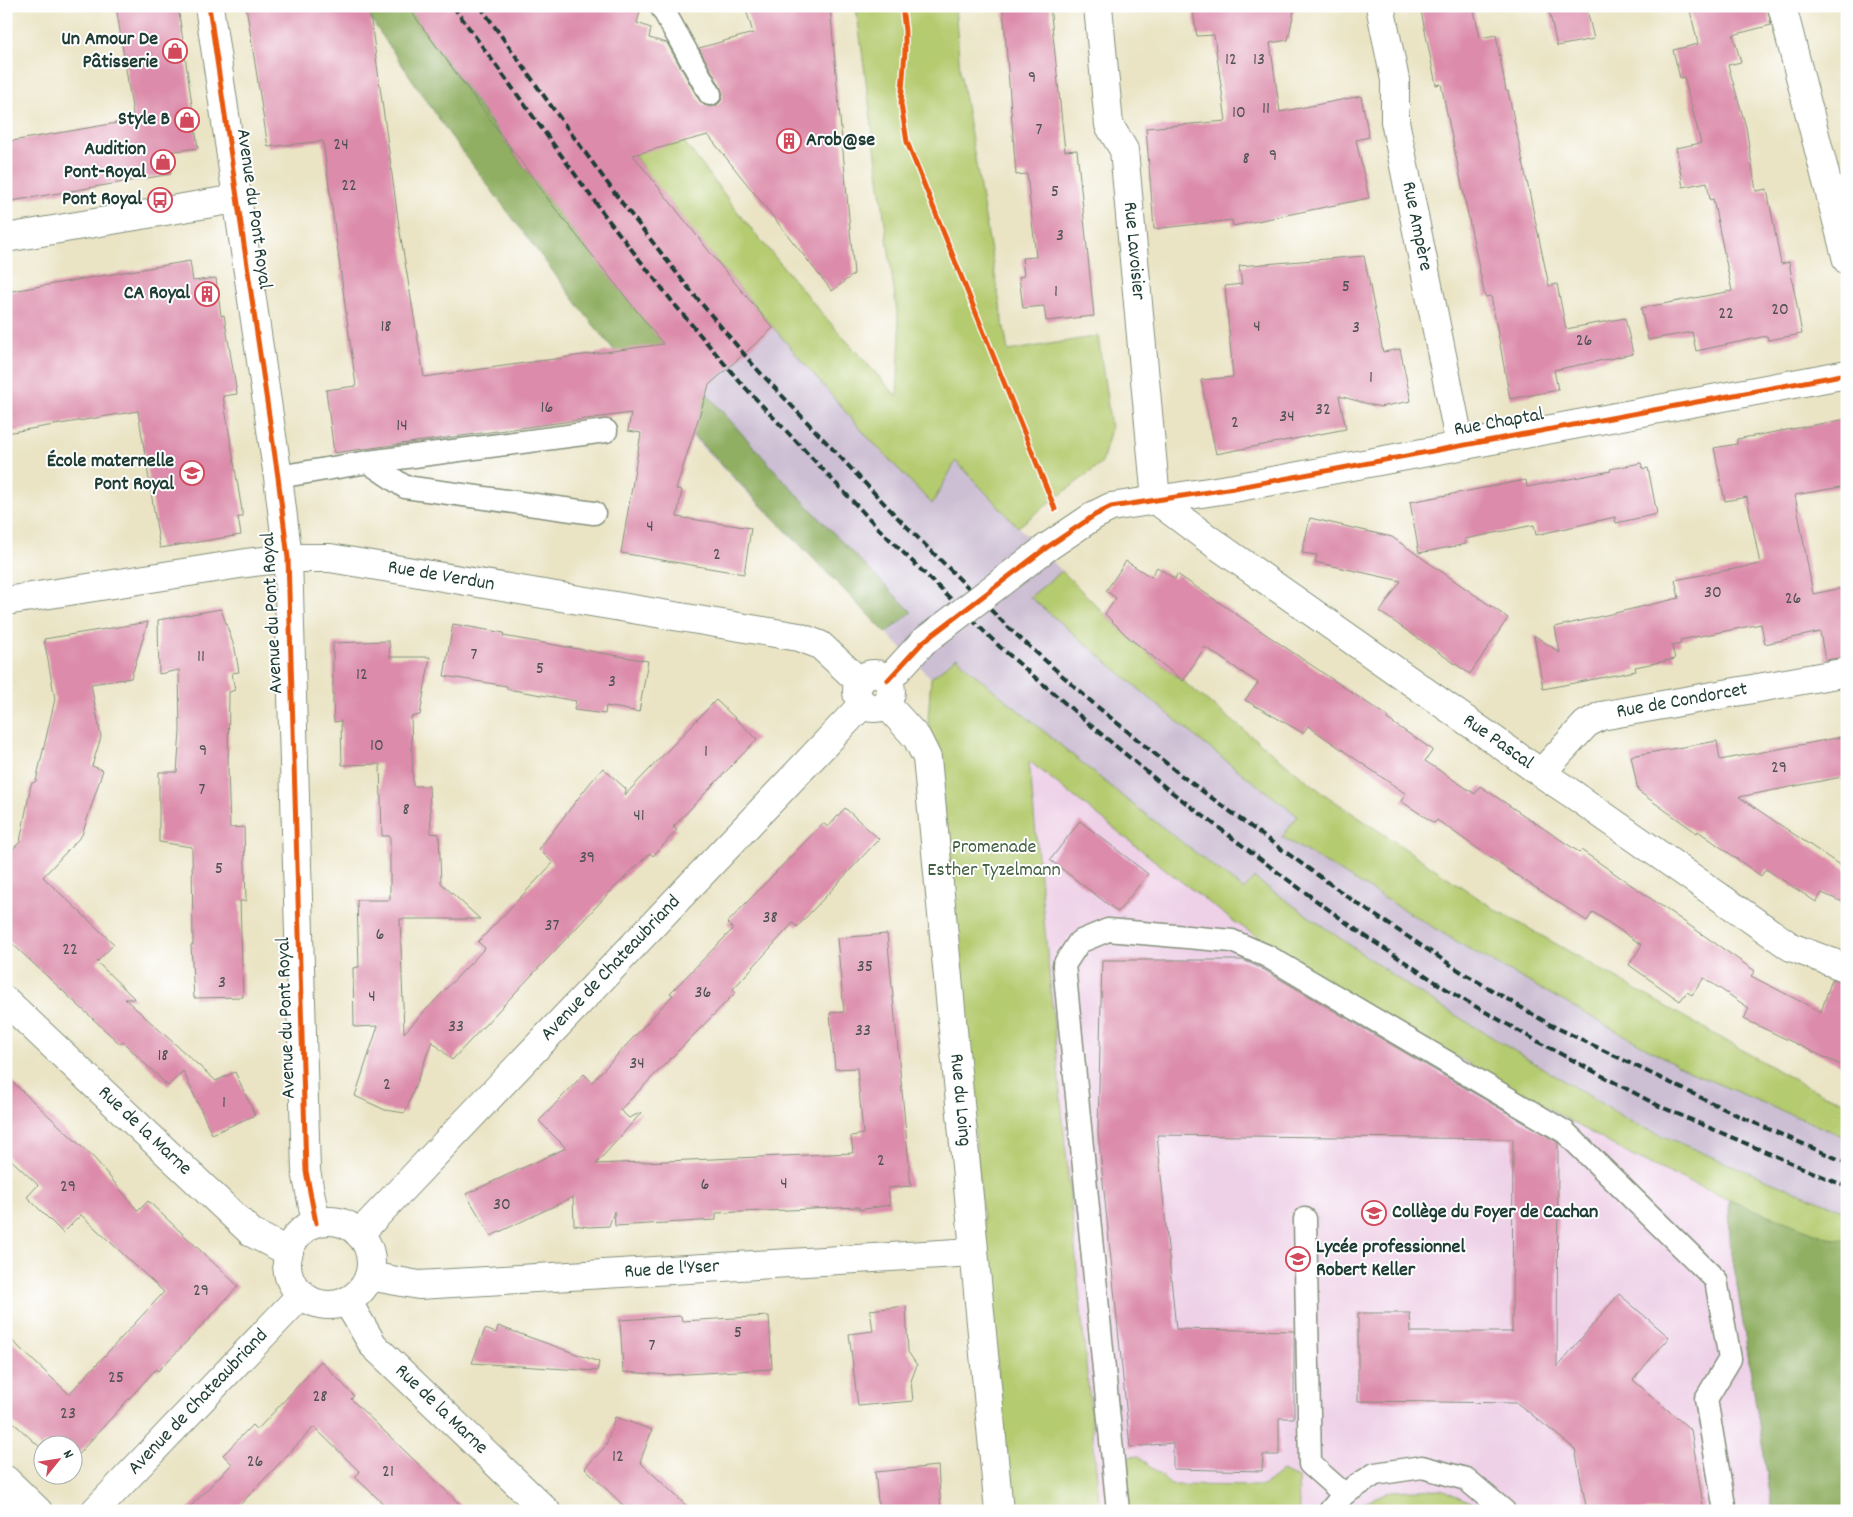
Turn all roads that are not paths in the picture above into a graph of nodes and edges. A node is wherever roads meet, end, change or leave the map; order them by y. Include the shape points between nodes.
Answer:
1 (209, 6) edge
2 (661, 6) edge
3 (1098, 6) edge
4 (1380, 6) edge
5 (1782, 6) edge
6 (710, 94) dead end
7 (236, 199) junction
8 (6, 238) edge
9 (1847, 260) edge
10 (1847, 374) edge
11 (606, 431) dead end
12 (1460, 445) junction
13 (368, 462) junction
14 (278, 477) junction
15 (1156, 500) junction
16 (594, 513) dead end
17 (288, 558) junction
18 (6, 601) edge
19 (1847, 672) edge
20 (874, 692) junction
21 (1541, 773) junction
22 (1847, 968) edge
23 (6, 1001) edge
24 (1305, 1219) dead end
25 (316, 1223) junction
26 (359, 1234) junction
27 (289, 1252) junction
28 (974, 1252) junction
29 (369, 1276) junction
30 (302, 1294) junction
31 (347, 1301) junction
32 (6, 1480) edge
33 (1337, 1503) edge
34 (38, 1511) edge
35 (95, 1511) edge
36 (546, 1511) edge
37 (999, 1511) edge
38 (1118, 1511) edge
39 (1504, 1511) edge
40 (1725, 1511) edge

1 - 7 street, Avenue du Pont Royal
2 - 6 lane
3 - 15 street, Rue Lavoisier via 1109,124 1124,150
4 - 12 street, Rue Ampère via 1395,80 1395,121
5 - 9 street
7 - 8 street
7 - 14 street, Avenue du Pont Royal
10 - 12 street, Rue Chaptal
11 - 13 lane
12 - 15 street, Rue Chaptal
13 - 14 lane
13 - 16 lane via 405,487
14 - 17 street, Avenue du Pont Royal
15 - 20 street, Avenue de Chateaubriand, bridge via 1111,508 1046,548 922,642
15 - 21 street, Rue Pascal
17 - 18 street, Rue de Verdun
17 - 20 street, Rue de Verdun via 330,558 799,637 820,645
17 - 25 street, Avenue du Pont Royal via 306,1172
19 - 21 street, Rue de Condorcet via 1601,716 1586,724
20 - 26 street, Avenue de Chateaubriand
20 - 28 street, Rue du Loing via 917,738 927,758
21 - 22 street, Rue Pascal via 1791,947
23 - 27 street, Rue de la Marne via 252,1233
24 - 33 lane via 1310,1464
25 - 26 street via 335,1222
25 - 27 street via 299,1234
26 - 29 street via 370,1254
27 - 30 street via 289,1275
28 - 29 street, Rue de l'Yser via 419,1285
28 - 37 street, Rue du Loing
29 - 31 street via 364,1286
30 - 31 street via 324,1304
30 - 35 street, Avenue de Chateaubriand
31 - 36 street, Rue de la Marne via 373,1345
32 - 34 street
33 - 39 lane via 1375,1474 1422,1467 1466,1479
38 - 40 lane via 1064,965 1079,942 1108,930 1232,942 1267,956 1564,1132 1716,1280 1730,1359 1706,1399

